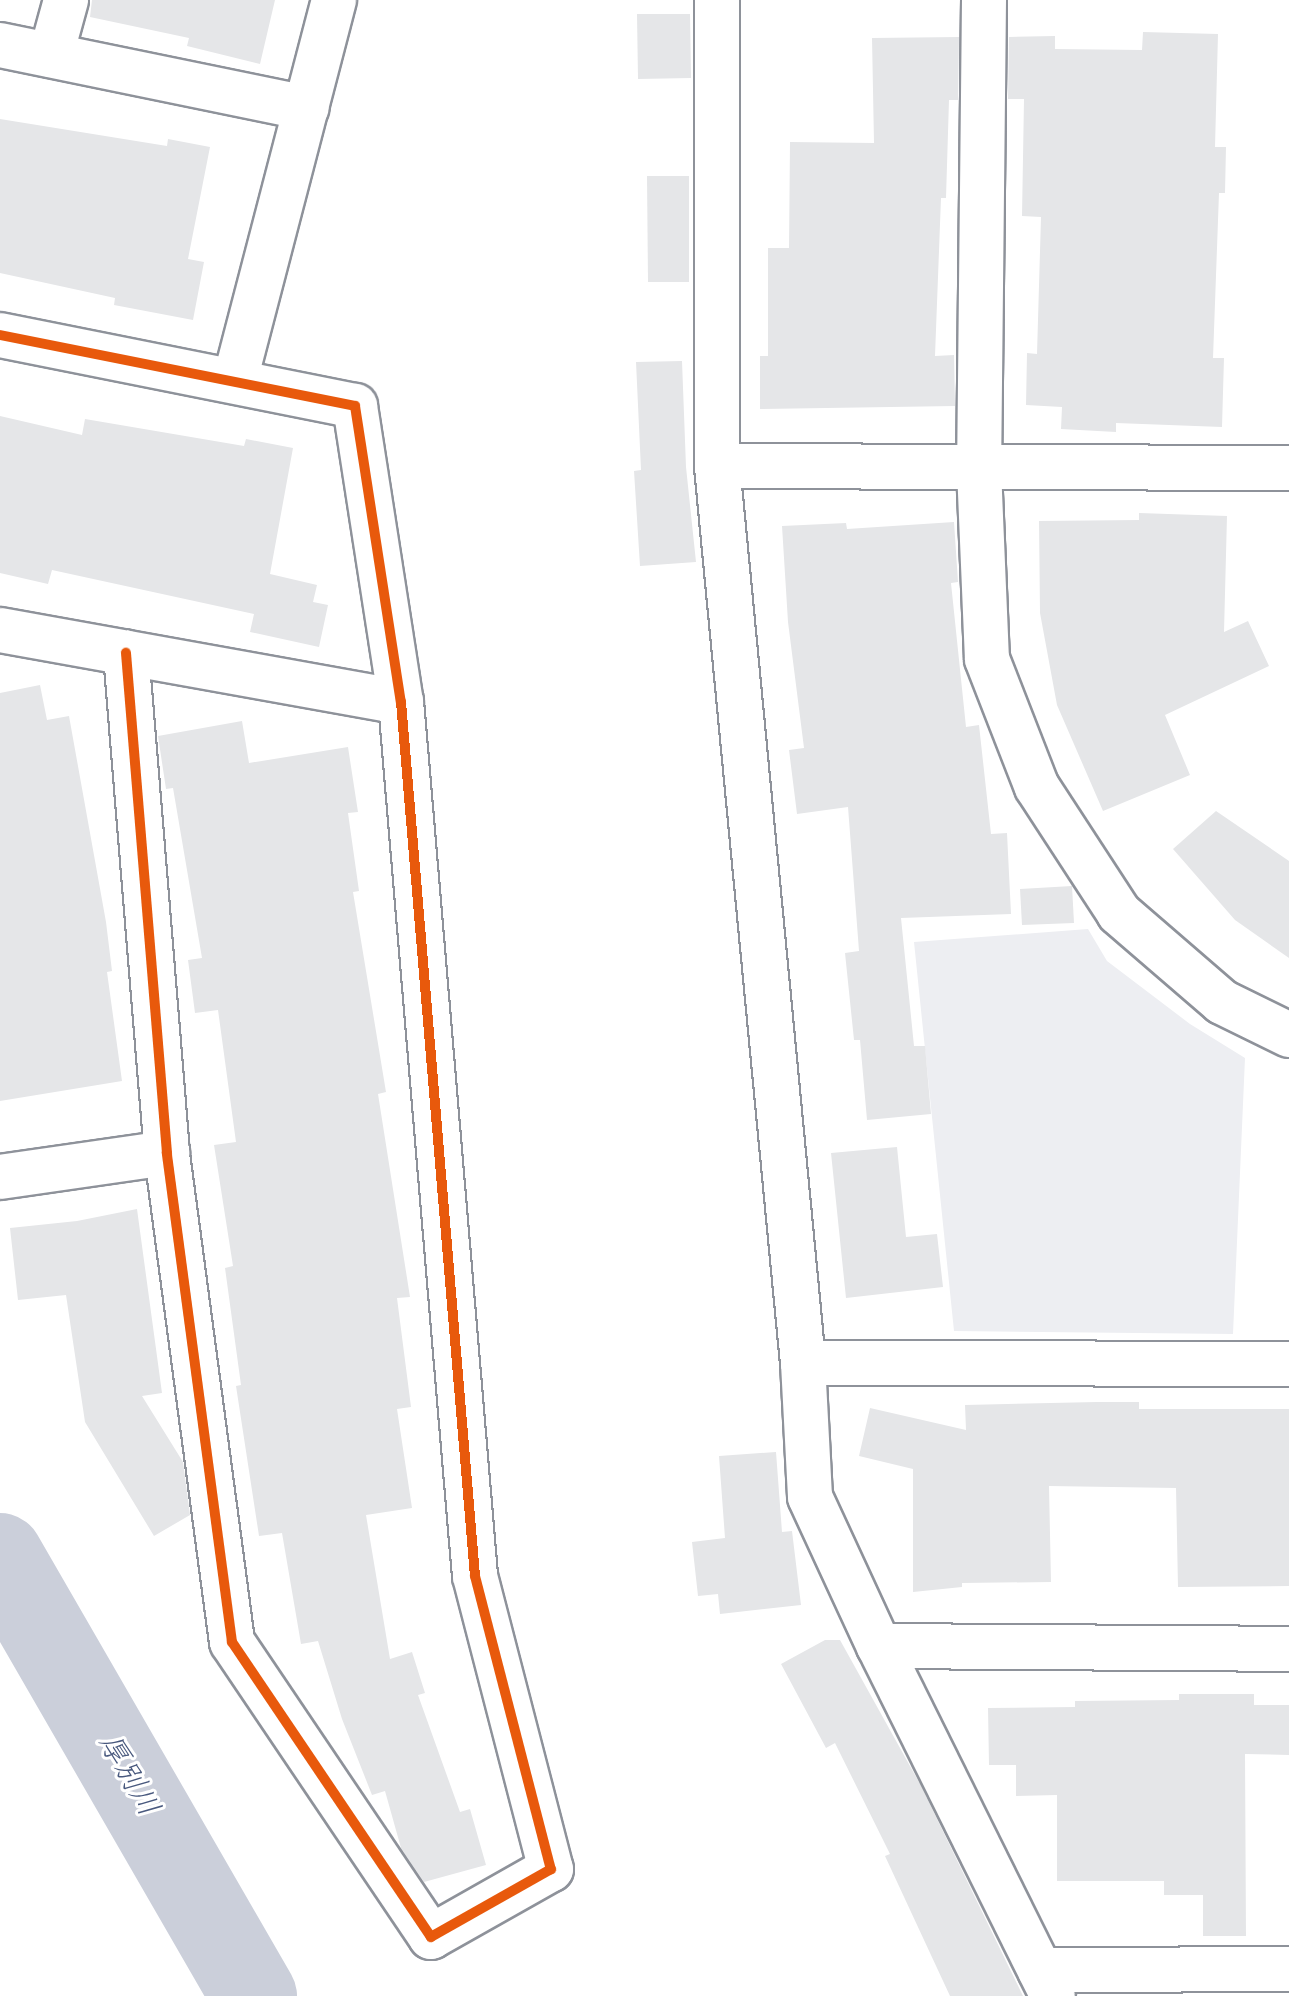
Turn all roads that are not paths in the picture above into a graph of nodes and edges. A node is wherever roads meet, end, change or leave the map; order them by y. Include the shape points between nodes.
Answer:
1 (66, 0) edge
2 (334, 0) edge
3 (717, 0) edge
4 (984, 0) edge
5 (0, 45) edge
6 (51, 55) junction
7 (307, 108) junction
8 (0, 335) edge
9 (235, 380) junction
10 (717, 466) junction
11 (1289, 468) edge
12 (979, 469) junction
13 (0, 630) edge
14 (126, 653) junction
15 (401, 702) junction
16 (1289, 1035) edge
17 (167, 1153) junction
18 (0, 1177) edge
19 (803, 1363) junction
20 (1289, 1364) edge
21 (879, 1646) junction
22 (1289, 1649) edge
23 (1289, 1969) edge
24 (1047, 1983) edge

1 - 6 street
2 - 7 street
3 - 10 street
4 - 12 street
5 - 6 street
6 - 7 street
7 - 9 street
8 - 9 street
9 - 15 street via 355,406
10 - 12 street
10 - 19 street
11 - 12 street
12 - 16 street via 987,659 1037,787 1119,913 1222,1002
13 - 14 street
14 - 15 street
14 - 17 street
15 - 17 street via 475,1576 551,1869 431,1937 232,1642
17 - 18 street
19 - 20 street
19 - 21 street via 810,1497
21 - 22 street
21 - 24 street
23 - 24 street

